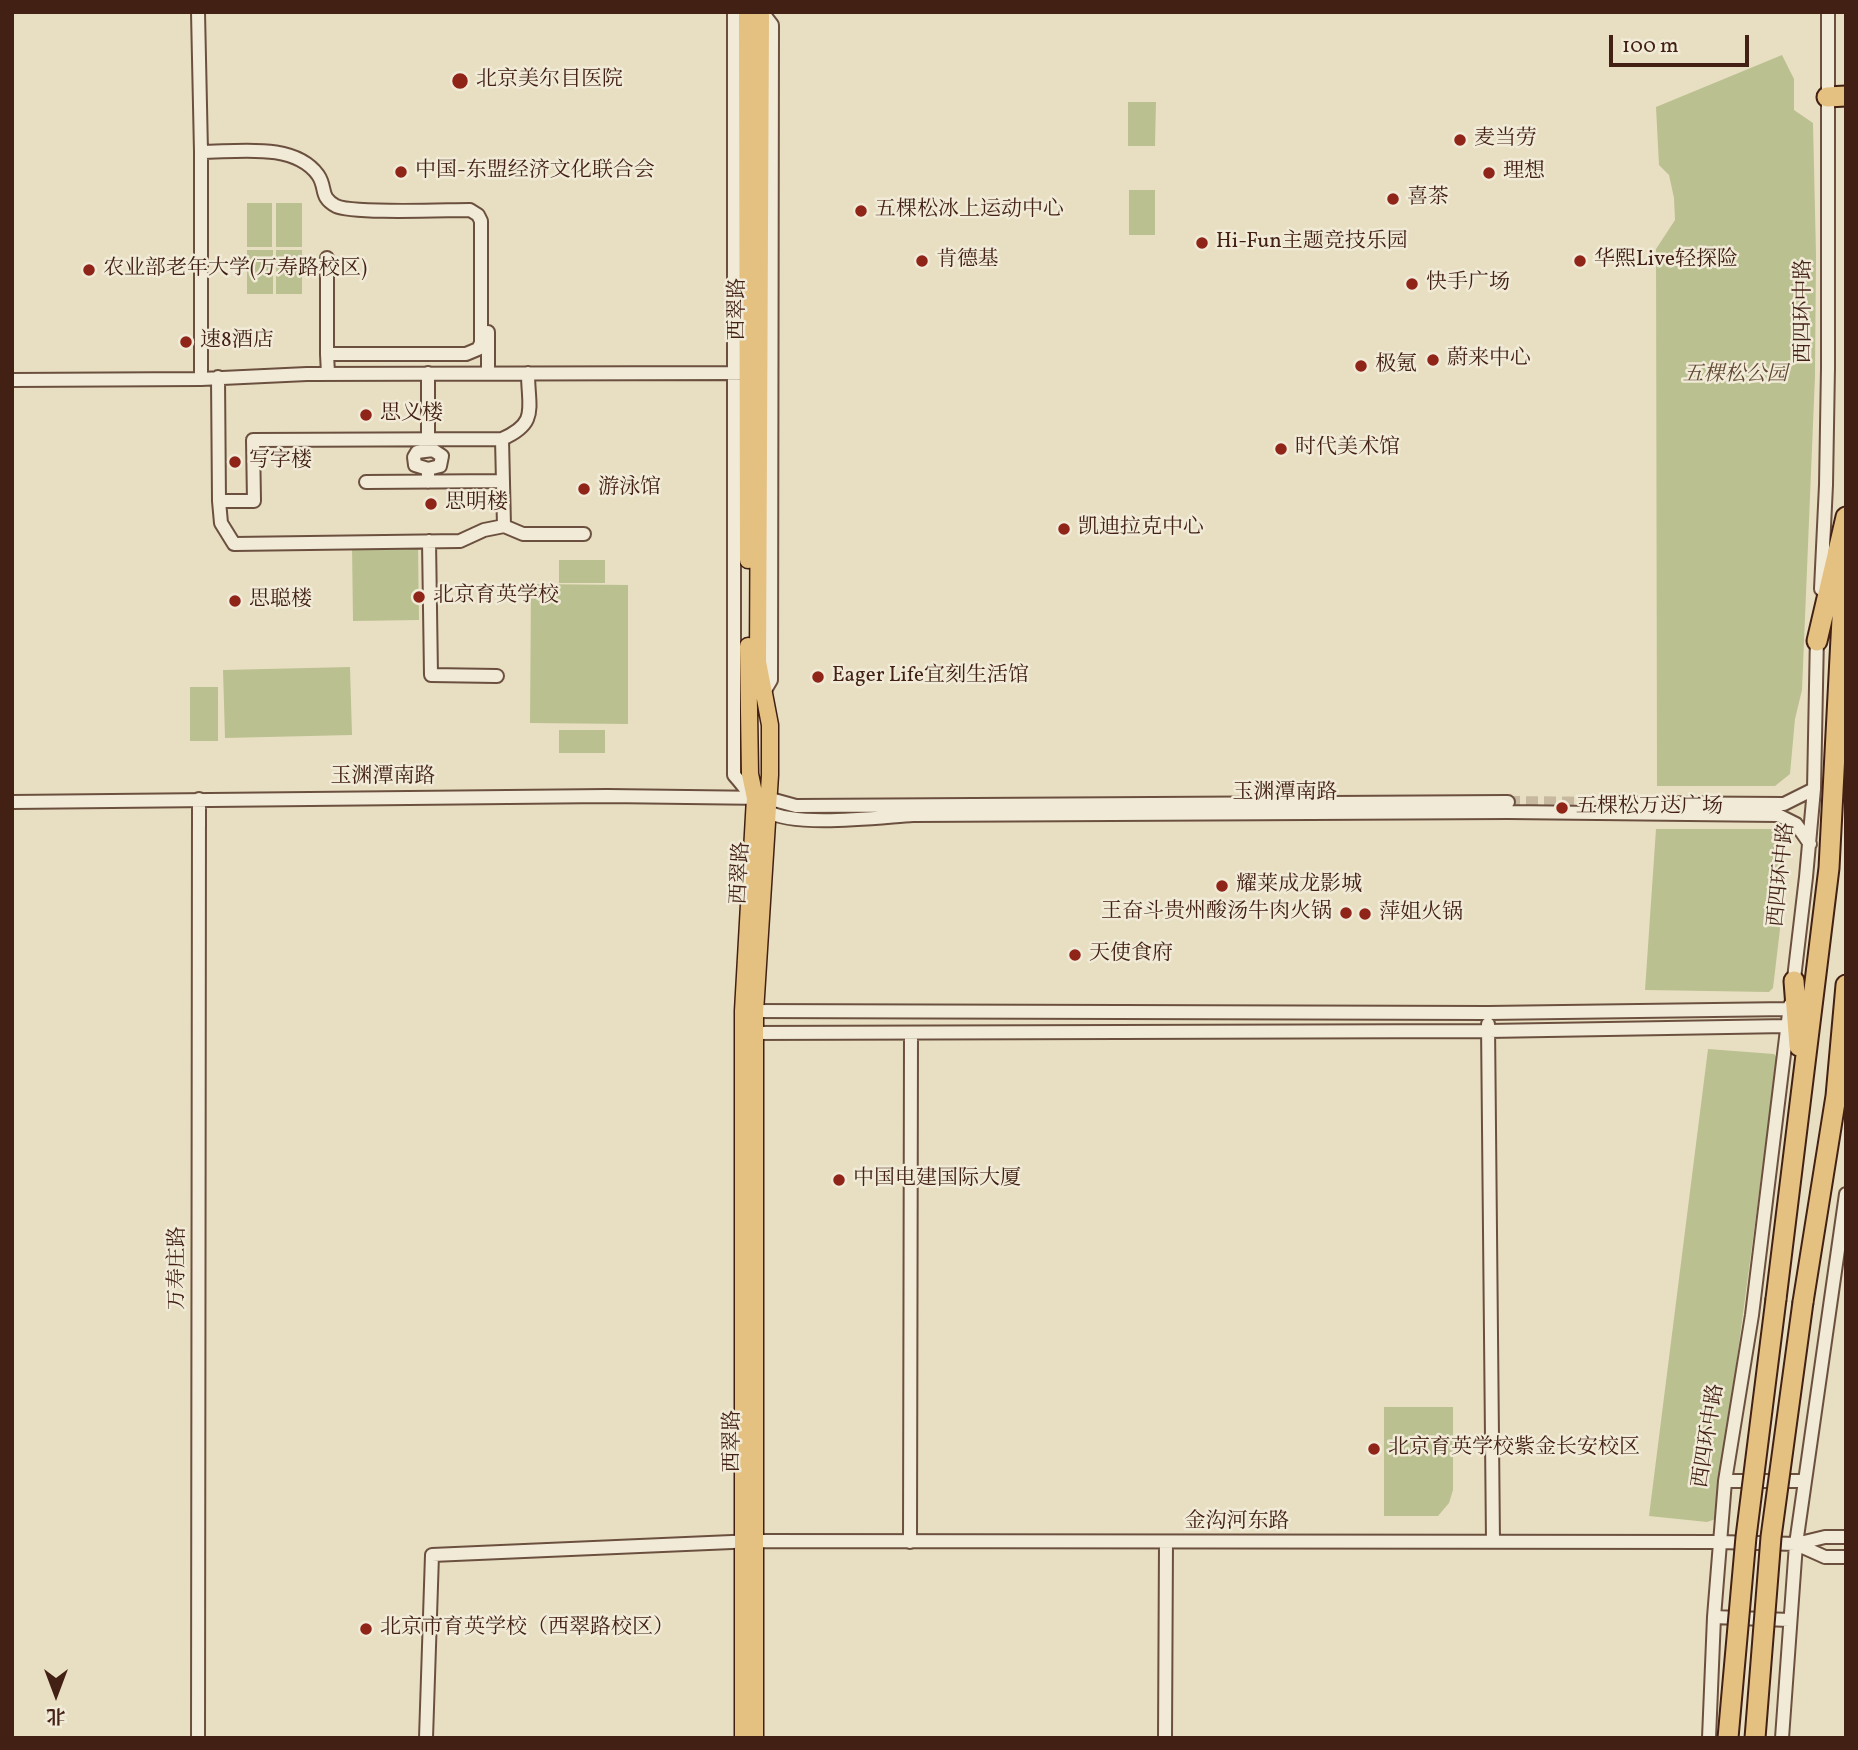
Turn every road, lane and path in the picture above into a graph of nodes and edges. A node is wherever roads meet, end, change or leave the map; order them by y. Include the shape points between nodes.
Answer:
1 (198, 12) edge
2 (734, 12) edge
3 (747, 12) edge
4 (761, 12) edge
5 (1828, 12) edge
6 (1836, 97) edge
7 (201, 152) junction
8 (327, 258) dead end
9 (488, 280) dead end
10 (327, 354) junction
11 (428, 373) junction
12 (488, 373) junction
13 (528, 373) junction
14 (747, 373) junction
15 (328, 374) junction
16 (218, 377) junction
17 (201, 379) junction
18 (12, 380) edge
19 (502, 439) junction
20 (428, 444) junction
21 (428, 475) junction
22 (503, 481) junction
23 (366, 482) dead end
24 (219, 501) junction
25 (1846, 517) edge
26 (504, 526) junction
27 (584, 534) dead end
28 (429, 541) junction
29 (1846, 542) edge
30 (1816, 641) junction
31 (497, 676) dead end
32 (764, 692) junction
33 (1814, 789) junction
34 (199, 799) junction
35 (12, 802) edge
36 (763, 802) junction
37 (1508, 802) tunnel mouth
38 (1616, 803) tunnel mouth
39 (1810, 844) junction
40 (1794, 981) junction
41 (1846, 985) edge
42 (1789, 1009) junction
43 (749, 1011) junction
44 (1488, 1013) junction
45 (1787, 1026) junction
46 (1488, 1031) junction
47 (749, 1033) junction
48 (911, 1034) junction
49 (1846, 1062) edge
50 (1802, 1088) junction
51 (1836, 1096) junction
52 (1846, 1195) edge
53 (1725, 1481) junction
54 (1804, 1481) junction
55 (1846, 1538) edge
56 (749, 1541) junction
57 (910, 1542) junction
58 (1166, 1542) junction
59 (1493, 1542) junction
60 (1719, 1542) junction
61 (1796, 1544) junction
62 (1846, 1557) edge
63 (1714, 1617) junction
64 (1789, 1620) junction
65 (198, 1738) edge
66 (426, 1738) edge
67 (743, 1738) edge
68 (755, 1738) edge
69 (1165, 1738) edge
70 (1709, 1738) edge
71 (1728, 1738) edge
72 (1755, 1738) edge
73 (1782, 1738) edge

1 - 7 street
2 - 14 street
3 - 14 main road, 西翠路
4 - 14 main road, 西翠路
4 - 32 street via 772,25 771,680
5 - 6 street, 西四环中路
6 - 30 street, 西四环中路 via 1824,561
7 - 10 street via 285,152 308,164 323,184 326,200 345,209 470,210 478,215 478,349 466,354
7 - 17 street
8 - 10 street
9 - 12 street
10 - 15 street
11 - 12 street
11 - 15 street
11 - 20 street
12 - 13 street
13 - 14 street
13 - 19 street via 529,419 520,431
14 - 32 main road, 西翠路 via 758,662
14 - 36 main road, 西翠路 via 750,774
15 - 16 street
16 - 17 street
16 - 24 street
17 - 18 street
19 - 20 street
19 - 22 street
20 - 21 street via 443,460
20 - 24 street via 253,440 254,501
21 - 22 street
21 - 23 street
22 - 26 street
24 - 28 street via 221,523 234,544
25 - 30 highway
26 - 27 street via 523,534
26 - 28 street via 460,541
28 - 31 street via 431,676
29 - 50 highway, 西四环中路 via 1829,868
30 - 33 street, 西四环中路
32 - 36 main road, 西翠路 via 770,725 770,775
33 - 38 street via 1784,804
33 - 39 street, 西四环中路
34 - 35 street, 玉渊潭南路
34 - 36 street, 玉渊潭南路 via 593,796
34 - 65 street, 万寿庄路
36 - 37 street, 玉渊潭南路 via 796,806
36 - 39 street, 玉渊潭南路 via 787,819 1508,812 1778,815 1796,824
36 - 43 main road, 西翠路
39 - 40 street, 西四环中路
40 - 42 street, 西四环中路
40 - 50 highway
41 - 51 highway
42 - 44 street
42 - 45 street, 西四环中路
43 - 44 street
43 - 47 main road, 西翠路
44 - 46 street
45 - 46 street
45 - 53 street, 西四环中路 via 1752,1315
46 - 48 street
46 - 59 street
47 - 48 street
47 - 56 main road, 西翠路
48 - 57 street
49 - 51 highway
50 - 71 highway, 西四环中路, bridge via 1746,1537
51 - 72 highway, bridge via 1770,1537
52 - 54 street
53 - 54 street
53 - 60 street, 西四环中路
54 - 61 street
55 - 61 street
56 - 57 street, 金沟河东路
56 - 66 street, 金沟河东路 via 432,1555
56 - 67 main road, 西翠路
56 - 68 main road, 西翠路
57 - 58 street, 金沟河东路
58 - 59 street, 金沟河东路
58 - 69 street
59 - 60 street, 金沟河东路
60 - 61 street, 金沟河东路
60 - 63 street, 西四环中路
61 - 62 street via 1825,1557
61 - 64 street
63 - 64 street
63 - 70 street, 西四环中路
64 - 73 street

